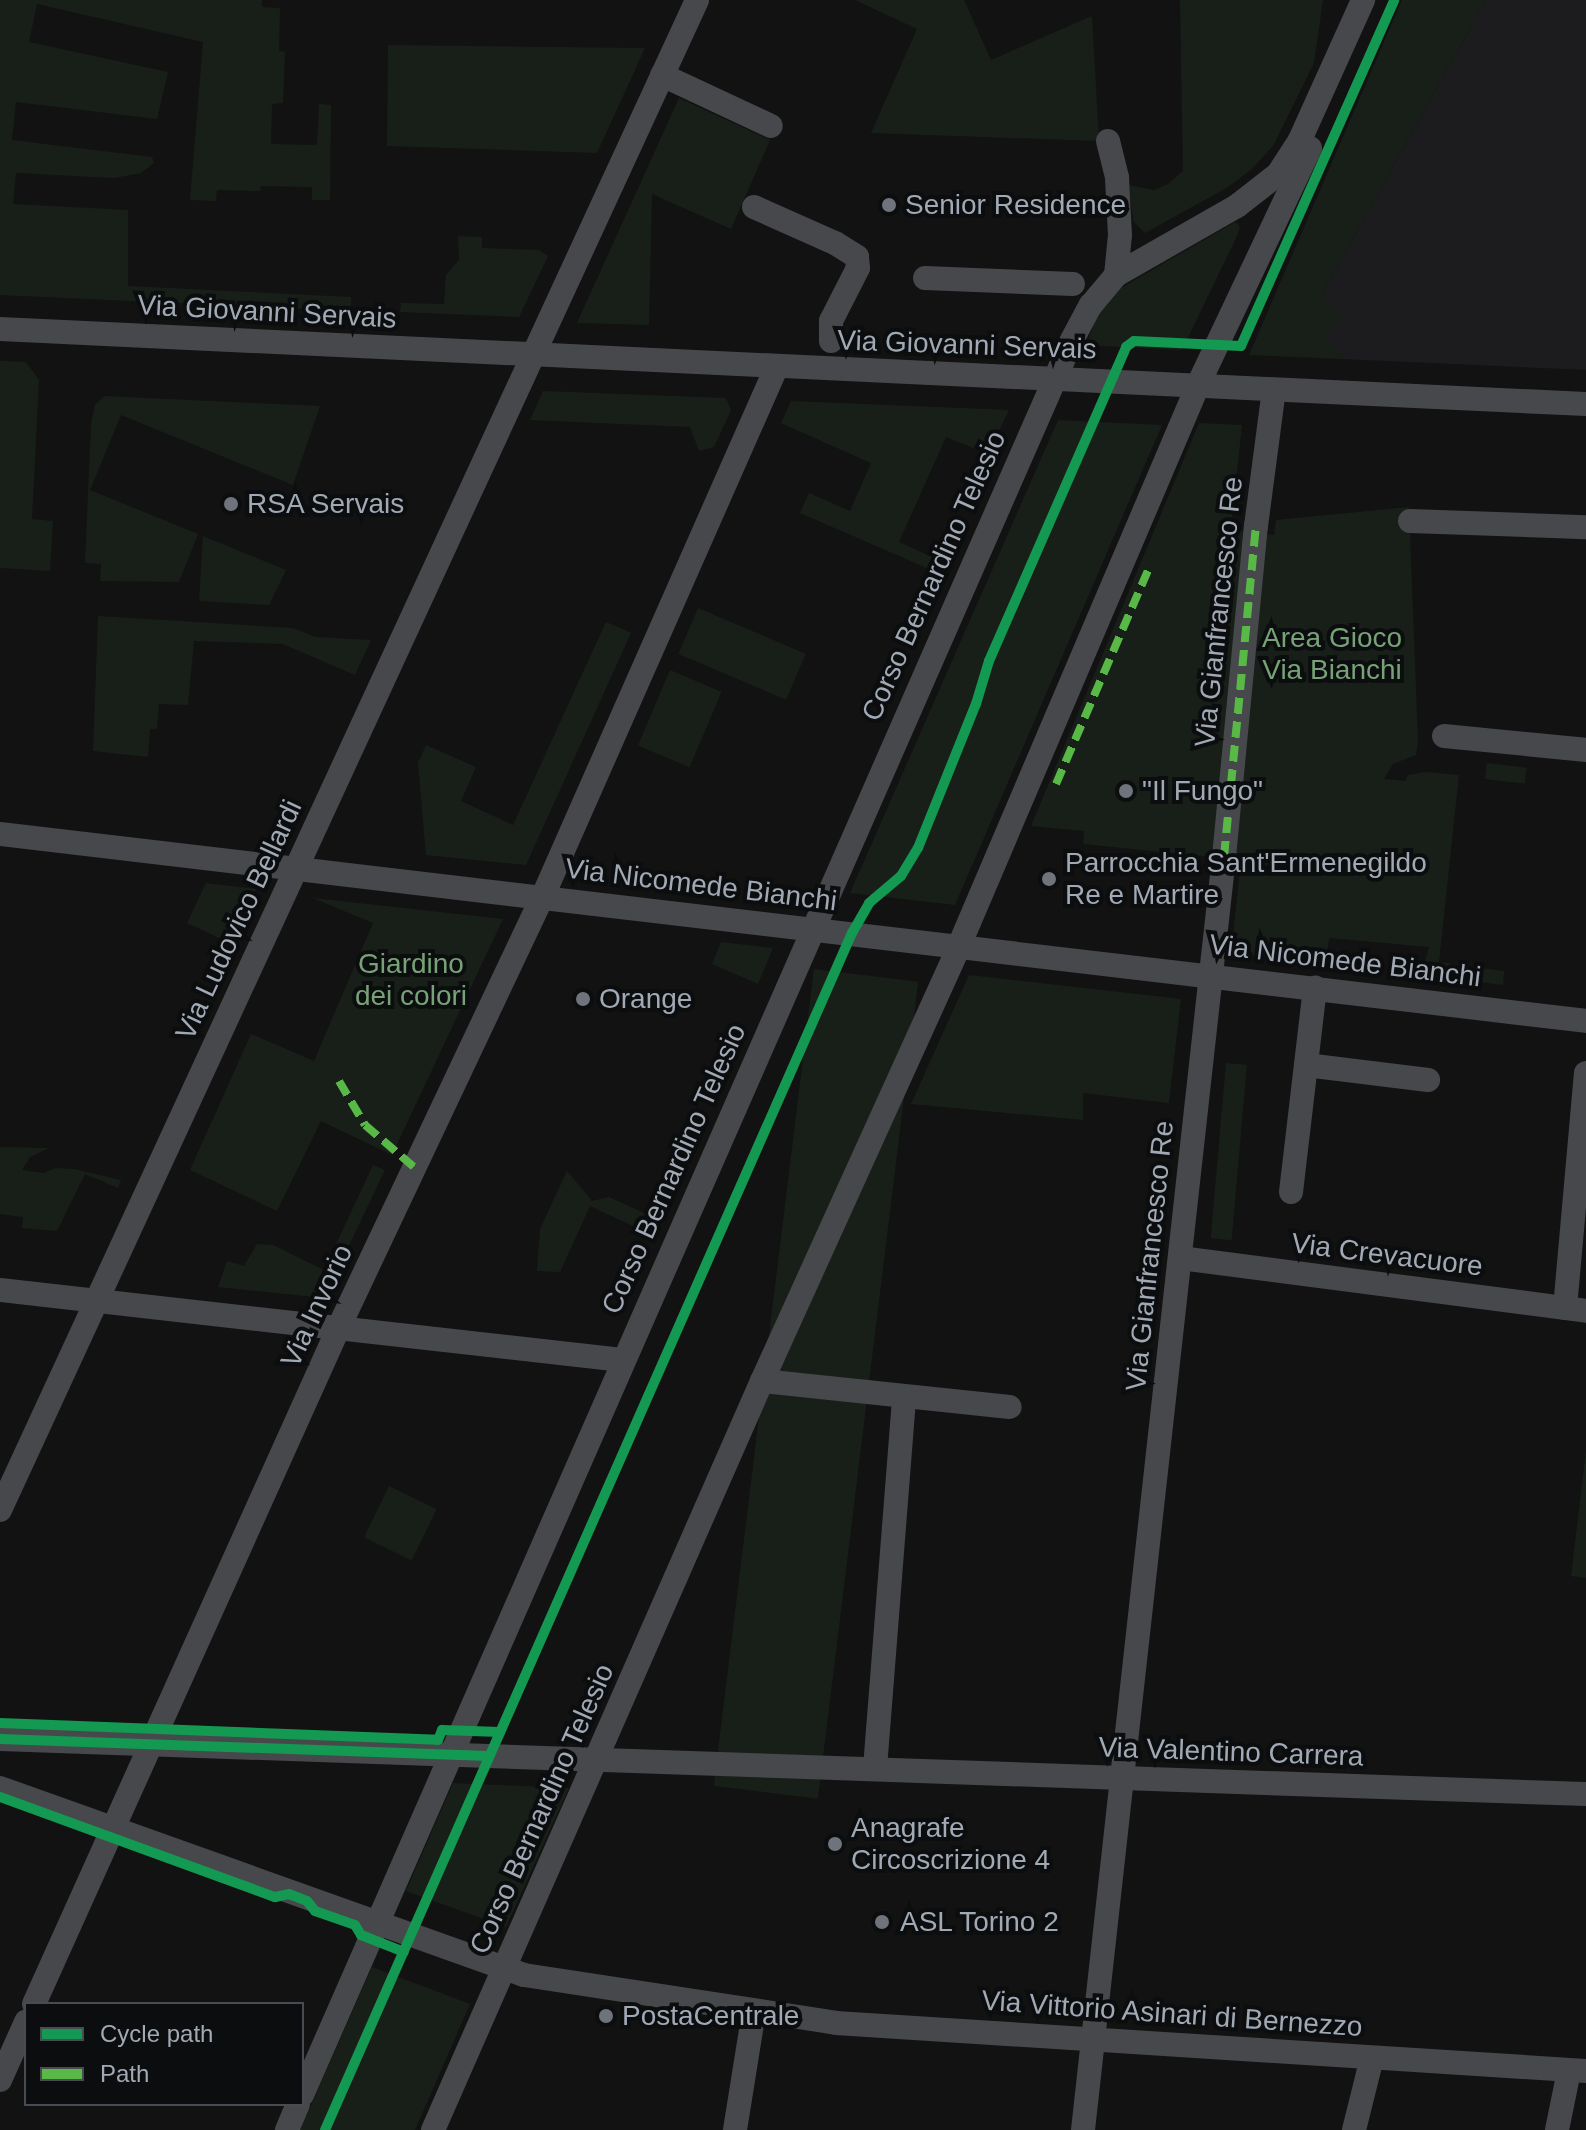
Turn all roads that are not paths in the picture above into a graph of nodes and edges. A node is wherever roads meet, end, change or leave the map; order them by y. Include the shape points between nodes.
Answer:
1 (697, 0) edge
2 (1342, 0) edge
3 (1363, 0) edge
4 (1378, 0) edge
5 (1358, 29) junction
6 (662, 75) junction
7 (771, 126) dead end
8 (1108, 141) dead end
9 (754, 207) dead end
10 (1116, 275) junction
11 (925, 278) dead end
12 (1073, 284) dead end
13 (0, 329) edge
14 (831, 341) dead end
15 (532, 355) junction
16 (777, 366) junction
17 (1054, 378) junction
18 (1198, 385) junction
19 (1274, 390) junction
20 (1586, 404) edge
21 (1410, 521) dead end
22 (1586, 527) edge
23 (1444, 736) dead end
24 (1586, 750) edge
25 (0, 834) edge
26 (295, 870) junction
27 (543, 896) junction
28 (812, 928) junction
29 (959, 946) junction
30 (1211, 975) junction
31 (1315, 987) junction
32 (1586, 1021) edge
33 (1306, 1065) junction
34 (1586, 1073) edge
35 (1428, 1080) dead end
36 (1291, 1192) dead end
37 (1180, 1258) junction
38 (0, 1290) edge
39 (97, 1302) junction
40 (1576, 1310) edge
41 (339, 1327) junction
42 (622, 1360) junction
43 (762, 1381) junction
44 (904, 1396) junction
45 (1010, 1407) dead end
46 (0, 1510) edge
47 (0, 1739) edge
48 (152, 1743) junction
49 (451, 1754) junction
50 (597, 1760) junction
51 (875, 1768) junction
52 (1120, 1778) junction
53 (0, 1788) edge
54 (1586, 1788) edge
55 (1586, 1794) edge
56 (113, 1828) junction
57 (378, 1922) junction
58 (504, 1969) junction
59 (35, 2002) edge
60 (754, 2011) junction
61 (24, 2026) edge
62 (1093, 2038) junction
63 (1372, 2058) junction
64 (1578, 2071) edge
65 (0, 2080) edge
66 (304, 2090) edge
67 (297, 2106) edge
68 (287, 2130) edge
69 (433, 2130) edge
70 (735, 2130) edge
71 (1083, 2130) edge
72 (1354, 2130) edge
73 (1557, 2130) edge

1 - 6 street
2 - 5 street
3 - 5 street, Corso Bernardino Telesio
4 - 5 street, Corso Bernardino Telesio
5 - 10 street, Corso Bernardino Telesio via 1278,174 1237,206
5 - 18 street, Corso Bernardino Telesio
6 - 7 street
6 - 15 street
8 - 10 street via 1119,200
9 - 14 street via 857,257 858,268 831,321
10 - 17 street, Corso Bernardino Telesio via 1091,305
11 - 12 street
13 - 15 street, Via Giovanni Servais
15 - 16 street, Via Giovanni Servais
15 - 26 street, Via Ludovico Bellardi
16 - 17 street, Via Giovanni Servais
16 - 27 street
17 - 18 street, Via Giovanni Servais
17 - 28 street, Corso Bernardino Telesio
18 - 19 street, Via Giovanni Servais
18 - 29 street, Corso Bernardino Telesio
19 - 20 street, Via Giovanni Servais
19 - 30 street, Via Gianfrancesco Re
21 - 22 street
23 - 24 street
25 - 26 street, Via Nicomede Bianchi
26 - 27 street, Via Nicomede Bianchi
26 - 39 street, Via Ludovico Bellardi
27 - 28 street, Via Nicomede Bianchi
27 - 41 street, Via Invorio
28 - 29 street, Via Nicomede Bianchi
28 - 42 street, Corso Bernardino Telesio
29 - 30 street, Via Nicomede Bianchi
29 - 43 street, Corso Bernardino Telesio
30 - 31 street, Via Nicomede Bianchi
30 - 37 street, Via Gianfrancesco Re
31 - 32 street, Via Nicomede Bianchi
31 - 33 street
33 - 35 street
33 - 36 street
34 - 40 street
37 - 40 street, Via Crevacuore
37 - 52 street, Via Gianfrancesco Re
38 - 39 street
39 - 41 street
39 - 46 street, Via Ludovico Bellardi
41 - 42 street
41 - 48 street, Via Invorio
42 - 49 street, Corso Bernardino Telesio
43 - 44 street
43 - 50 street, Corso Bernardino Telesio
44 - 45 street
44 - 51 street
47 - 48 street, Via Valentino Carrera
48 - 49 street, Via Valentino Carrera
48 - 56 street
49 - 50 street, Via Valentino Carrera
49 - 57 street, Corso Bernardino Telesio
50 - 51 street, Via Valentino Carrera
50 - 58 street, Corso Bernardino Telesio
51 - 52 street, Via Valentino Carrera
52 - 55 street, Via Valentino Carrera
52 - 62 street, Via Gianfrancesco Re
53 - 56 street, Via Vittorio Asinari di Bernezzo
54 - 55 street
56 - 57 street, Via Vittorio Asinari di Bernezzo
56 - 59 street
57 - 58 street, Via Vittorio Asinari di Bernezzo
57 - 66 street, Corso Bernardino Telesio
58 - 60 street, Via Vittorio Asinari di Bernezzo
58 - 69 street, Corso Bernardino Telesio
60 - 62 street, Via Vittorio Asinari di Bernezzo via 836,2023
60 - 70 street
61 - 65 street
62 - 63 street, Via Vittorio Asinari di Bernezzo
62 - 71 street, Via Gianfrancesco Re
63 - 64 street, Via Vittorio Asinari di Bernezzo
63 - 72 street
64 - 73 street
67 - 68 street

